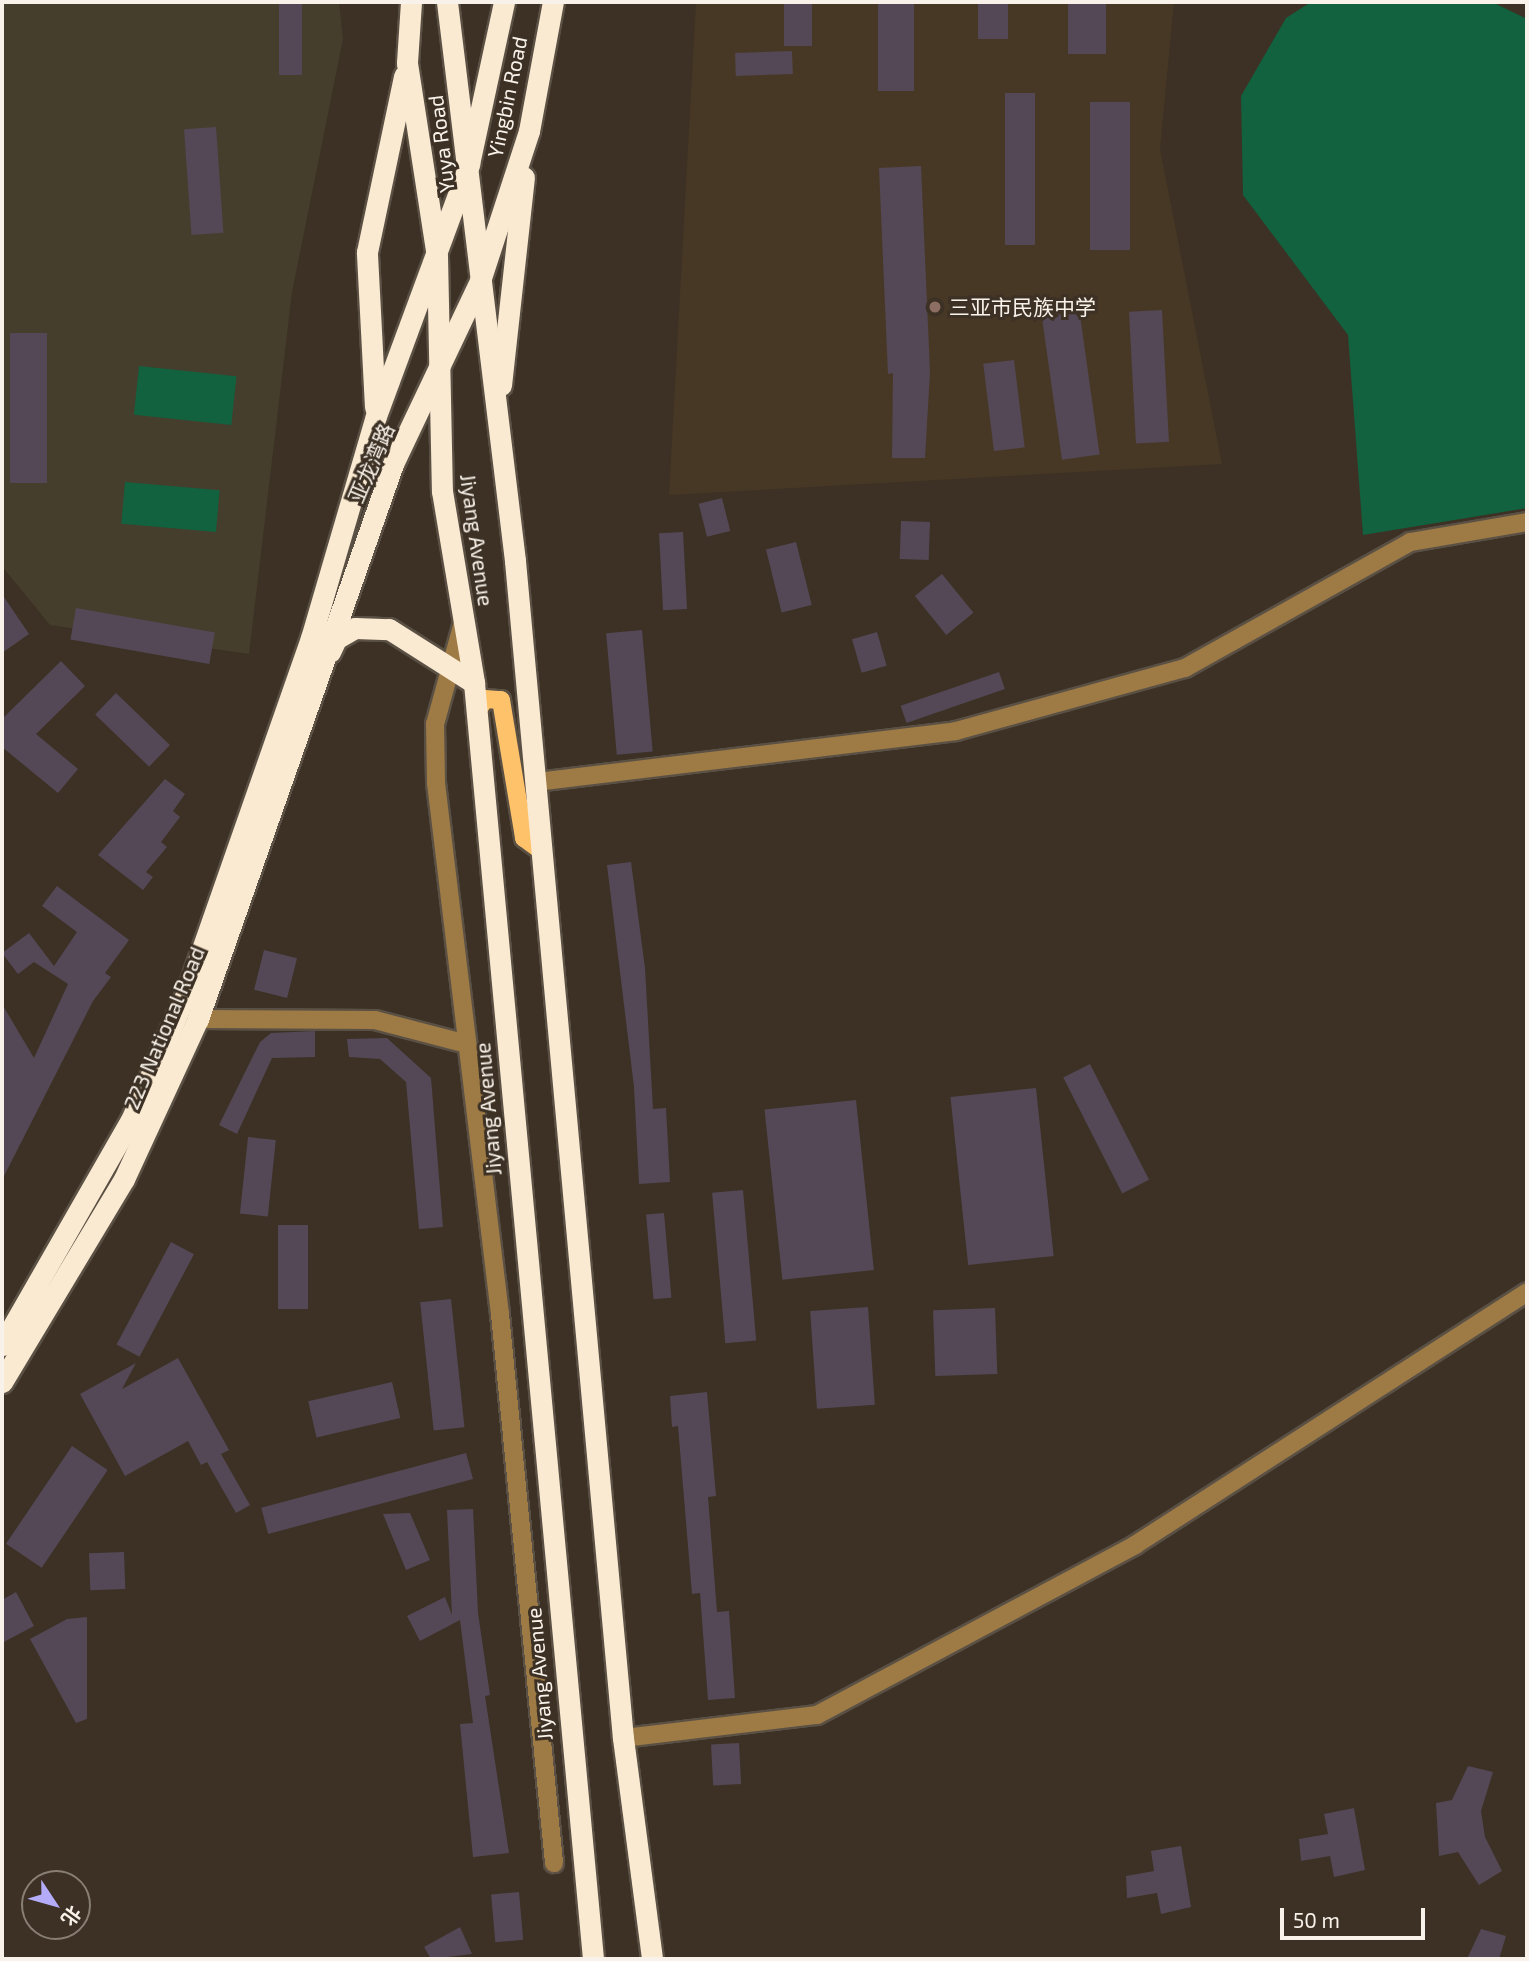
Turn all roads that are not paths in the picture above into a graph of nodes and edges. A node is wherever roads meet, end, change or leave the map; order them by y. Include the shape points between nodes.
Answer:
1 (411, 2) edge
2 (447, 2) edge
3 (504, 2) edge
4 (553, 2) edge
5 (407, 63) junction
6 (529, 131) junction
7 (469, 164) junction
8 (438, 256) junction
9 (480, 281) junction
10 (442, 369) junction
11 (376, 416) junction
12 (497, 418) junction
13 (1527, 522) edge
14 (464, 619) junction
15 (311, 638) joint
16 (449, 666) junction
17 (321, 669) junction
18 (474, 683) junction
19 (477, 711) junction
20 (536, 782) junction
21 (542, 851) junction
22 (198, 1019) junction
23 (467, 1044) junction
24 (1527, 1292) edge
25 (2, 1345) edge
26 (2, 1382) edge
27 (623, 1738) junction
28 (554, 1863) dead end
29 (593, 1959) edge
30 (652, 1959) edge

1 - 5 highway, Yuya Road
2 - 7 highway, Yuya Road
3 - 7 highway, Yingbin Road
4 - 6 highway, Yingbin Road
5 - 8 highway, Yuya Road
5 - 11 highway via 368,252
6 - 9 highway, Yingbin Road
6 - 12 highway
7 - 8 highway, Yingbin Road
7 - 9 highway, Yuya Road
8 - 10 highway, Jiyang Avenue
8 - 11 highway, 亚龙湾路
9 - 10 highway, 亚龙湾路
9 - 12 highway, Jiyang Avenue
10 - 14 highway, Jiyang Avenue via 442,491
10 - 17 highway, 亚龙湾路 via 393,464
11 - 15 highway, 亚龙湾路
12 - 20 highway, Jiyang Avenue
13 - 20 street via 1410,542 1185,668 956,731
14 - 16 street
14 - 18 highway, Jiyang Avenue
15 - 25 highway, 223 National Road via 182,1004 131,1120
16 - 17 highway via 389,629 355,628 336,639
16 - 18 highway
16 - 23 street via 435,724 436,783
17 - 22 highway, 223 National Road
18 - 19 highway, Jiyang Avenue
19 - 21 main road via 485,699 501,700 524,838
19 - 29 highway, Jiyang Avenue
20 - 21 highway, Jiyang Avenue
21 - 27 highway, Jiyang Avenue
22 - 23 street via 375,1020
22 - 26 highway, 223 National Road via 124,1180
23 - 28 street
24 - 27 street via 1135,1545 817,1715
27 - 30 highway, Jiyang Avenue

